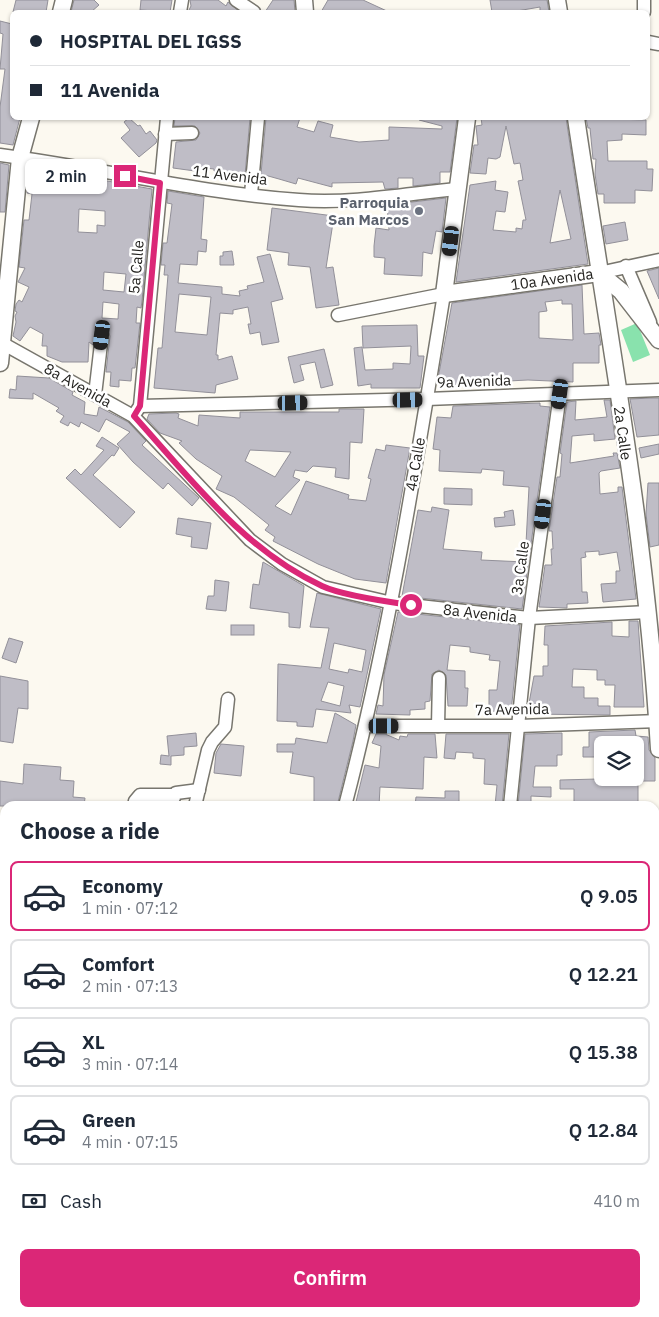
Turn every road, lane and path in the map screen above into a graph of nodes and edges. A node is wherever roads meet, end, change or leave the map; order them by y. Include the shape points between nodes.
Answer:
1 (236, 0) edge
2 (251, 10) edge
3 (30, 120) edge
4 (168, 120) edge
5 (258, 120) edge
6 (467, 120) edge
7 (576, 120) edge
8 (192, 133) dead end
9 (166, 134) junction
10 (0, 155) edge
11 (20, 158) junction
12 (160, 183) junction
13 (457, 189) junction
14 (250, 194) junction
15 (659, 260) edge
16 (626, 266) junction
17 (599, 273) junction
18 (444, 294) junction
19 (338, 315) dead end
20 (102, 335) dead end
21 (656, 335) edge
22 (1, 342) edge
23 (0, 363) edge
24 (659, 390) edge
25 (617, 391) junction
26 (560, 394) junction
27 (95, 395) junction
28 (427, 399) junction
29 (137, 411) junction
30 (392, 603) junction
31 (653, 611) edge
32 (529, 618) junction
33 (439, 678) dead end
34 (228, 699) dead end
35 (658, 721) edge
36 (366, 726) junction
37 (438, 726) junction
38 (519, 726) junction
39 (659, 749) edge
40 (199, 790) junction
41 (172, 800) edge
42 (135, 801) edge
43 (196, 801) edge
44 (346, 801) edge
45 (511, 801) edge

1 - 2 street
3 - 11 main road
4 - 9 street, 5a Calle
5 - 14 street
6 - 13 main road, 4a Calle
7 - 17 main road, 2a Calle
8 - 9 street
9 - 12 street, 5a Calle
10 - 11 street, 11 Avenida
11 - 12 street, 11 Avenida
11 - 22 main road
12 - 14 street, 11 Avenida
12 - 29 street, 5a Calle
13 - 14 street, 11 Avenida via 345,200 300,200
13 - 18 main road, 4a Calle
15 - 16 street, 10a Avenida
16 - 17 street, 10a Avenida
16 - 21 street
17 - 18 main road, 10a Avenida
17 - 21 main road via 621,291
17 - 25 main road, 2a Calle
18 - 19 street
18 - 28 street, 4a Calle
20 - 27 street
22 - 23 main road
22 - 27 street, 8a Avenida
24 - 25 street, 9a Avenida
25 - 26 street, 9a Avenida
25 - 31 main road, 2a Calle
26 - 28 street, 9a Avenida
26 - 32 street, 3a Calle
27 - 29 street, 8a Avenida
28 - 29 street, 9a Avenida
28 - 30 street, 4a Calle
29 - 30 street, 8a Avenida via 250,540 282,564 323,587
30 - 32 street, 8a Avenida
30 - 36 street, 4a Calle
31 - 32 street, 8a Avenida
31 - 35 main road, 2a Calle
32 - 38 street, 3a Calle
33 - 37 street
34 - 40 street via 225,727 208,750
35 - 38 street, 7a Avenida
35 - 39 main road, 2a Calle
36 - 37 street, 7a Avenida
36 - 44 street, 4a Calle
37 - 38 street, 7a Avenida
38 - 45 street, 3a Calle
40 - 41 street
40 - 43 street
41 - 42 street via 140,796

